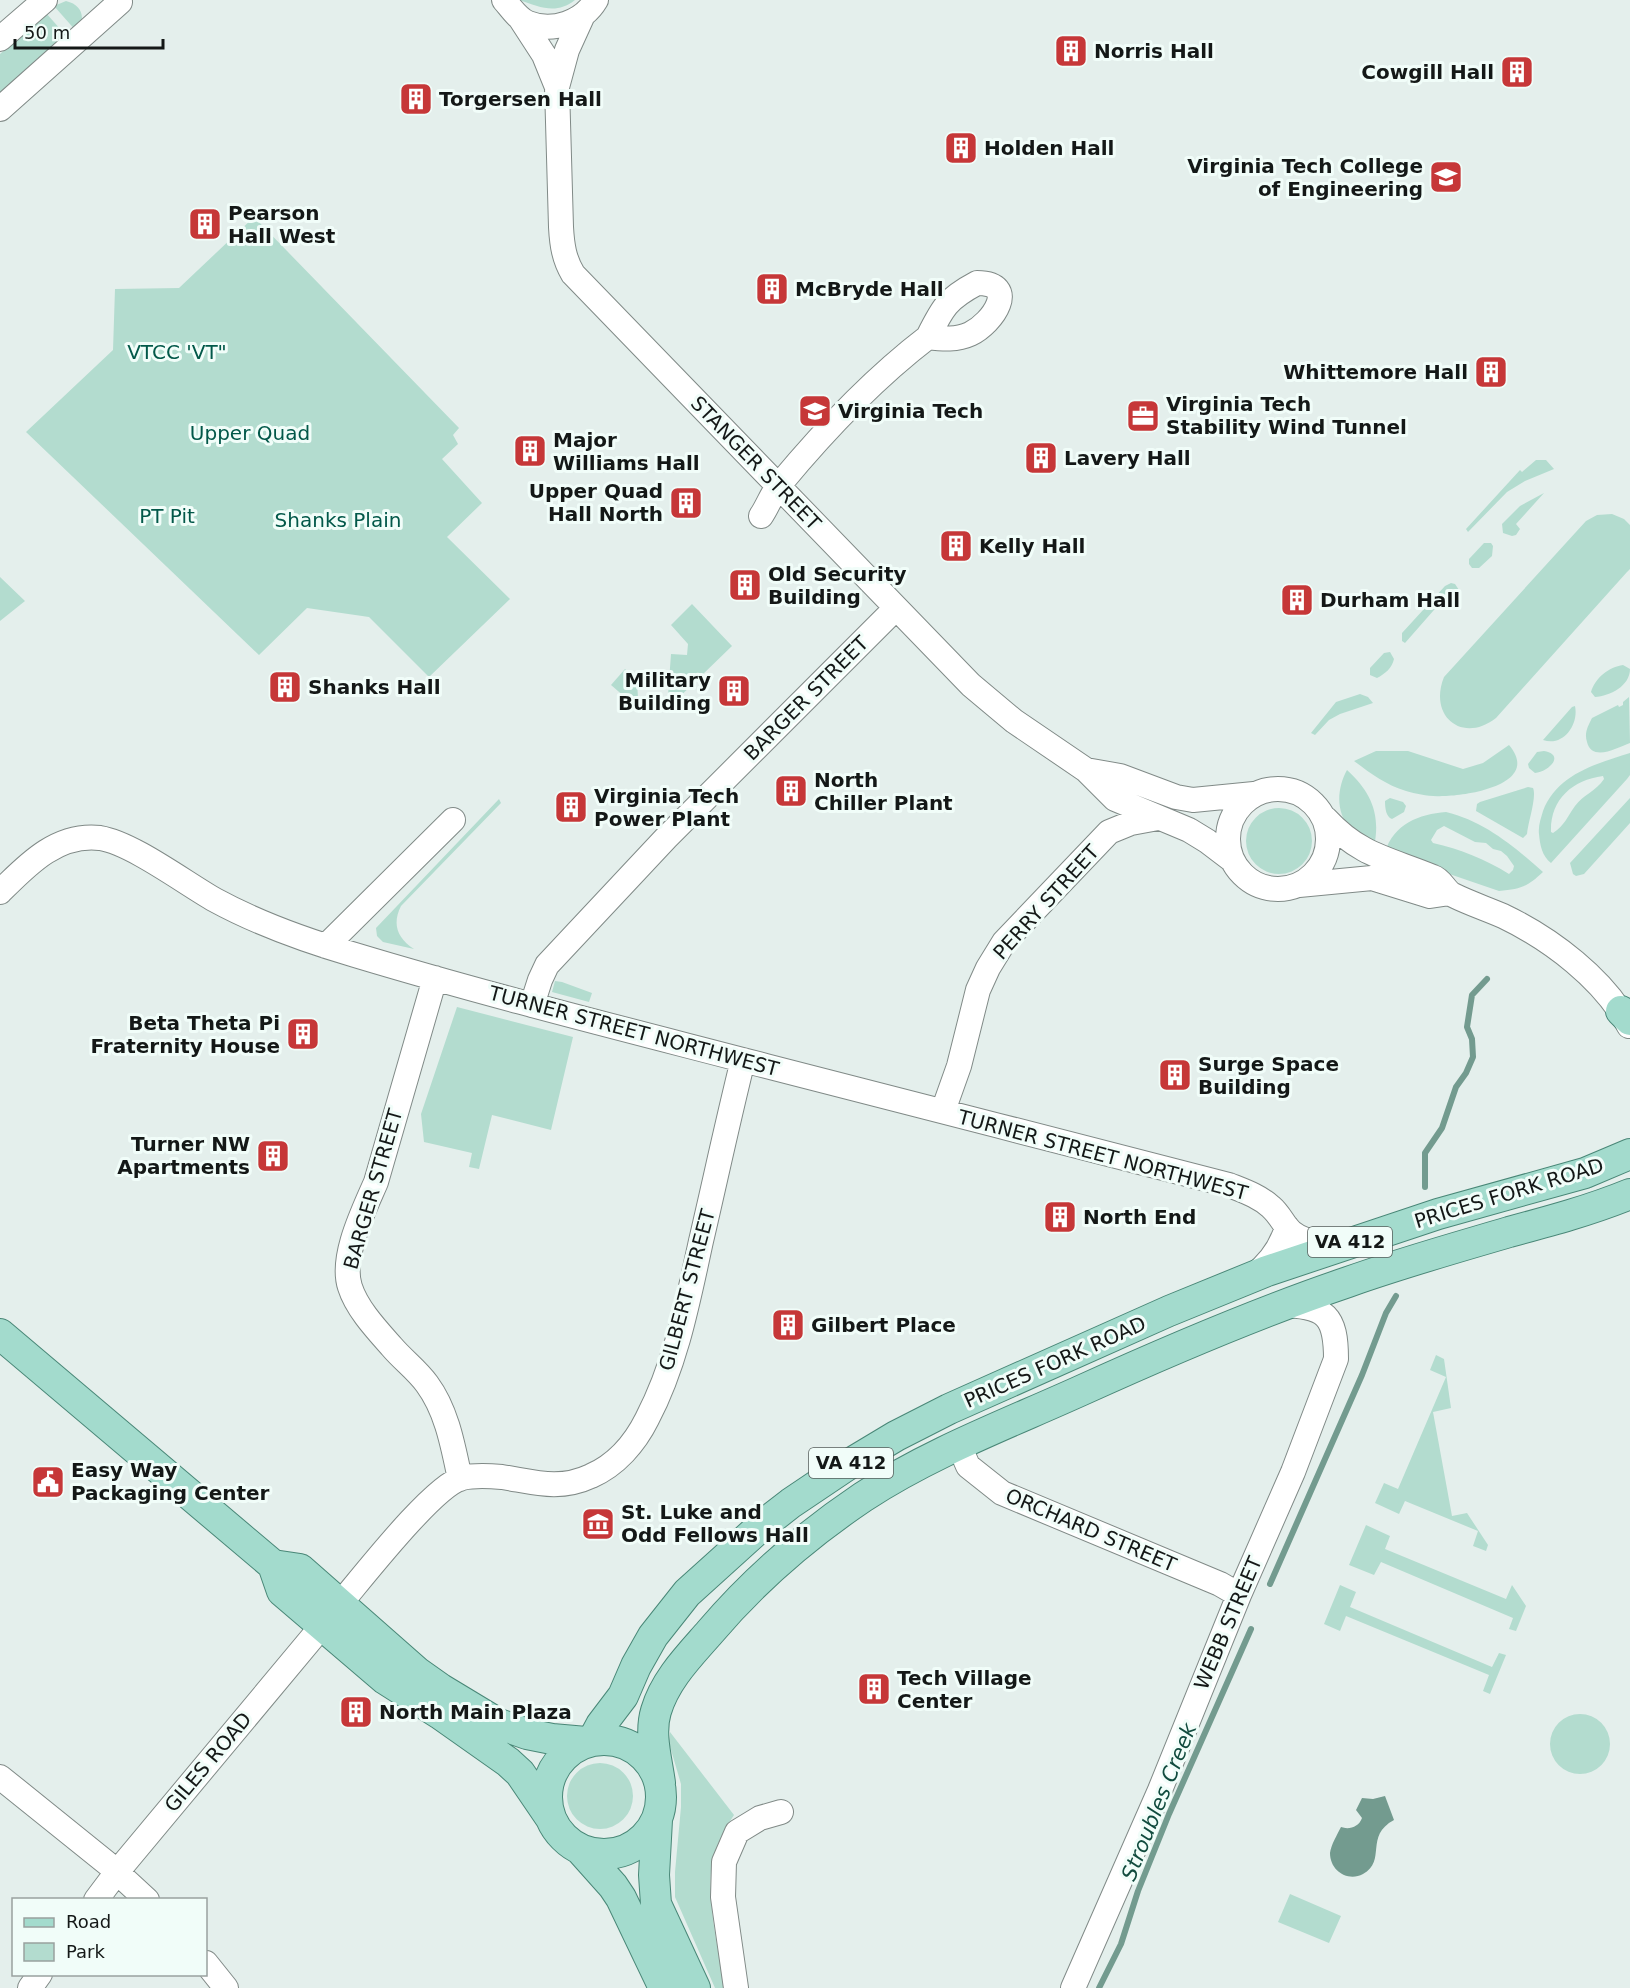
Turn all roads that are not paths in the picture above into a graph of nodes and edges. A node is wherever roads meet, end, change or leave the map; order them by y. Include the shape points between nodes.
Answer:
1 (45, 0) edge
2 (504, 0) edge
3 (108, 5) edge
4 (589, 8) edge
5 (520, 18) junction
6 (0, 39) edge
7 (557, 87) junction
8 (0, 109) edge
9 (928, 337) dead end
10 (778, 486) junction
11 (761, 516) dead end
12 (896, 608) junction
13 (1086, 770) junction
14 (1254, 794) junction
15 (1115, 799) junction
16 (1158, 818) junction
17 (1326, 819) junction
18 (453, 820) dead end
19 (1109, 832) junction
20 (1232, 860) junction
21 (1294, 886) junction
22 (0, 892) edge
23 (1450, 893) junction
24 (326, 946) junction
25 (435, 978) junction
26 (532, 1005) junction
27 (1627, 1020) edge
28 (742, 1060) junction
29 (943, 1112) junction
30 (1630, 1154) edge
31 (1630, 1194) edge
32 (1287, 1227) junction
33 (1356, 1240) junction
34 (1250, 1278) junction
35 (1347, 1282) junction
36 (1282, 1305) junction
37 (1331, 1321) junction
38 (0, 1334) edge
39 (1026, 1374) junction
40 (949, 1409) junction
41 (959, 1445) junction
42 (460, 1479) junction
43 (864, 1497) junction
44 (1239, 1595) junction
45 (331, 1615) junction
46 (589, 1741) junction
47 (0, 1778) edge
48 (660, 1783) junction
49 (781, 1812) dead end
50 (550, 1817) junction
51 (657, 1820) junction
52 (580, 1849) junction
53 (117, 1872) junction
54 (97, 1898) edge
55 (146, 1898) edge
56 (207, 1964) edge
57 (226, 1988) edge
58 (664, 1988) edge
59 (695, 1988) edge
60 (736, 1988) edge
61 (1073, 1988) edge

1 - 6 street
2 - 5 street, STANGER STREET
3 - 8 street
4 - 5 street via 569,22 546,27
4 - 7 street, STANGER STREET via 567,50
5 - 7 street, STANGER STREET via 544,55
7 - 10 street, STANGER STREET via 561,227 563,250 573,274
9 - 10 street via 896,361
10 - 11 street
10 - 12 street, STANGER STREET
12 - 13 street, STANGER STREET via 996,706
12 - 26 street, BARGER STREET via 666,838 547,965
13 - 14 street, STANGER STREET via 1120,776 1193,800
13 - 15 street, STANGER STREET
14 - 17 street via 1270,790 1301,793
14 - 20 street via 1240,805 1230,823
15 - 16 street, STANGER STREET
15 - 19 street, PERRY STREET
16 - 19 street, PERRY STREET
16 - 20 street, STANGER STREET via 1204,839
17 - 21 street via 1330,834 1327,852 1316,871
17 - 23 street via 1350,841 1378,857 1437,878
18 - 24 street
19 - 29 street, PERRY STREET via 1004,942 988,968
20 - 21 street via 1244,876 1265,888
21 - 23 street via 1372,878 1430,896
22 - 24 street, TURNER STREET NORTHWEST via 47,850 75,839 99,838 129,849 248,917
23 - 27 street via 1505,917 1574,960
24 - 25 street, TURNER STREET NORTHWEST
25 - 26 street, TURNER STREET NORTHWEST
25 - 42 street, BARGER STREET via 347,1269 349,1286 362,1310 436,1398
26 - 28 street, TURNER STREET NORTHWEST
28 - 29 street, TURNER STREET NORTHWEST
28 - 42 street, GILBERT STREET via 686,1312 666,1375 632,1444 592,1476 573,1482 550,1485 502,1477
29 - 32 street, TURNER STREET NORTHWEST via 1229,1185 1272,1207
30 - 33 main road, PRICES FORK ROAD / VA 412 via 1585,1173
31 - 35 main road, PRICES FORK ROAD / VA 412 via 1599,1207
32 - 33 street, TURNER STREET NORTHWEST via 1313,1242
32 - 34 street via 1272,1257
33 - 34 main road, PRICES FORK ROAD / VA 412
34 - 39 main road, PRICES FORK ROAD / VA 412
35 - 36 main road, PRICES FORK ROAD / VA 412
35 - 37 street, WEBB STREET via 1335,1300
36 - 37 street via 1313,1309
36 - 41 main road, PRICES FORK ROAD / VA 412 via 1196,1339
37 - 44 street, WEBB STREET via 1336,1359 1293,1472
38 - 45 main road via 273,1565 282,1591
39 - 40 main road, PRICES FORK ROAD / VA 412
39 - 41 main road via 971,1421
40 - 43 main road via 946,1428 940,1435 903,1459
40 - 46 main road, PRICES FORK ROAD / VA 412 via 896,1436 791,1503 687,1593 653,1636 623,1696
41 - 43 main road, PRICES FORK ROAD / VA 412
41 - 44 street, ORCHARD STREET via 969,1466 1002,1493
42 - 45 street via 420,1511
43 - 48 main road, PRICES FORK ROAD / VA 412 via 763,1574 681,1666 656,1711 653,1737
44 - 61 street, WEBB STREET via 1160,1790
45 - 46 main road via 335,1623 374,1635 433,1683 499,1724 552,1739
45 - 50 main road via 385,1679 520,1773
45 - 53 street, GILES ROAD
46 - 48 main road via 616,1740 638,1750 651,1764
46 - 50 main road via 567,1753 554,1767 546,1803
47 - 53 street
48 - 51 main road
49 - 60 street via 760,1818 737,1832 723,1862 723,1897
50 - 52 main road via 561,1835
51 - 52 main road via 645,1837 631,1847 602,1854
51 - 59 main road via 656,1904
52 - 58 main road via 621,1898
53 - 54 street, GILES ROAD
53 - 55 street
56 - 57 street

